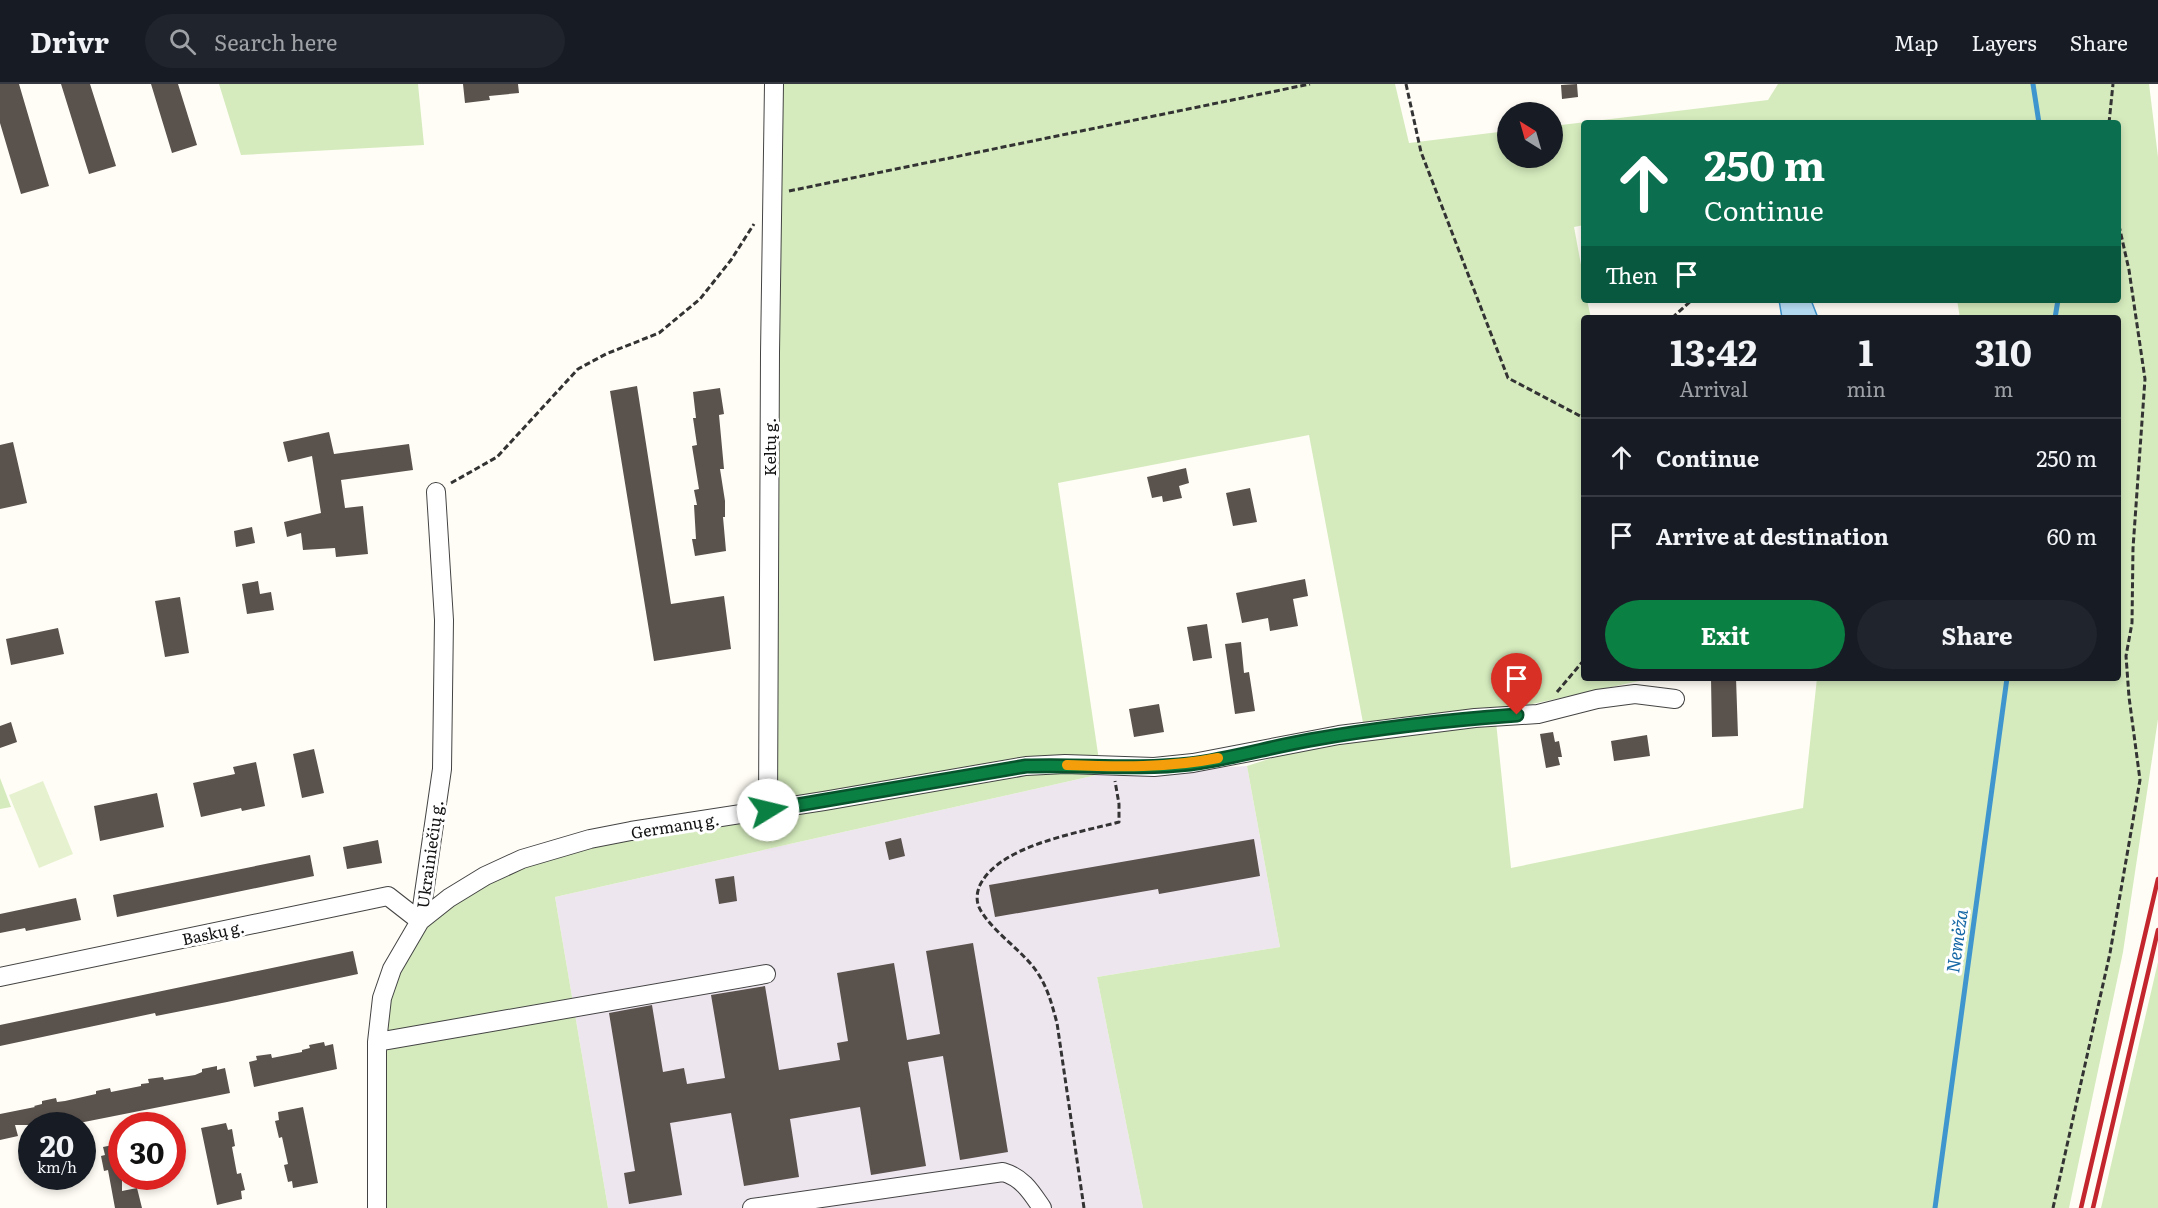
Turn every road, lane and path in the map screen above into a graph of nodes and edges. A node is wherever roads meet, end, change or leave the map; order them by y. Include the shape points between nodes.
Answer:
1 (774, 84) edge
2 (1310, 84) edge
3 (1406, 84) edge
4 (2114, 84) edge
5 (2109, 120) edge
6 (773, 194) junction
7 (755, 222) dead end
8 (2121, 234) edge
9 (1689, 303) edge
10 (1675, 315) edge
11 (1581, 416) edge
12 (436, 492) joint
13 (1581, 664) edge
14 (1675, 699) dead end
15 (1538, 714) junction
16 (1113, 767) junction
17 (768, 810) junction
18 (420, 921) junction
19 (765, 974) dead end
20 (0, 977) edge
21 (377, 1042) junction
22 (377, 1208) edge
23 (752, 1208) edge
24 (1042, 1208) edge
25 (1084, 1208) edge
26 (2053, 1208) edge

1 - 6 street, Keltų g.
2 - 6 path
3 - 11 path via 1421,152 1508,378
4 - 5 path
6 - 17 street, Keltų g.
7 - 12 path via 700,299 659,333 578,369 496,457
8 - 26 path via 2145,379 2132,623 2126,656 2140,780 2110,953
9 - 10 path
12 - 18 street, Ukrainiečių g. via 444,620 442,769
13 - 15 path
14 - 15 street, Germanų g. via 1635,694
15 - 16 street, Germanų g. via 1376,730 1193,764
16 - 17 street, Germanų g. via 1026,766
16 - 25 path via 1119,822 1031,846 1006,858 992,868 977,892 981,911 1037,971 1050,997
17 - 18 street, Germanų g. via 631,831 556,848 485,876
18 - 20 street, Baskų g. via 388,896
18 - 21 street, Ukrainiečių g. via 385,988
19 - 21 street
21 - 22 street, Ukrainiečių g.
23 - 24 street via 1004,1172 1027,1186

